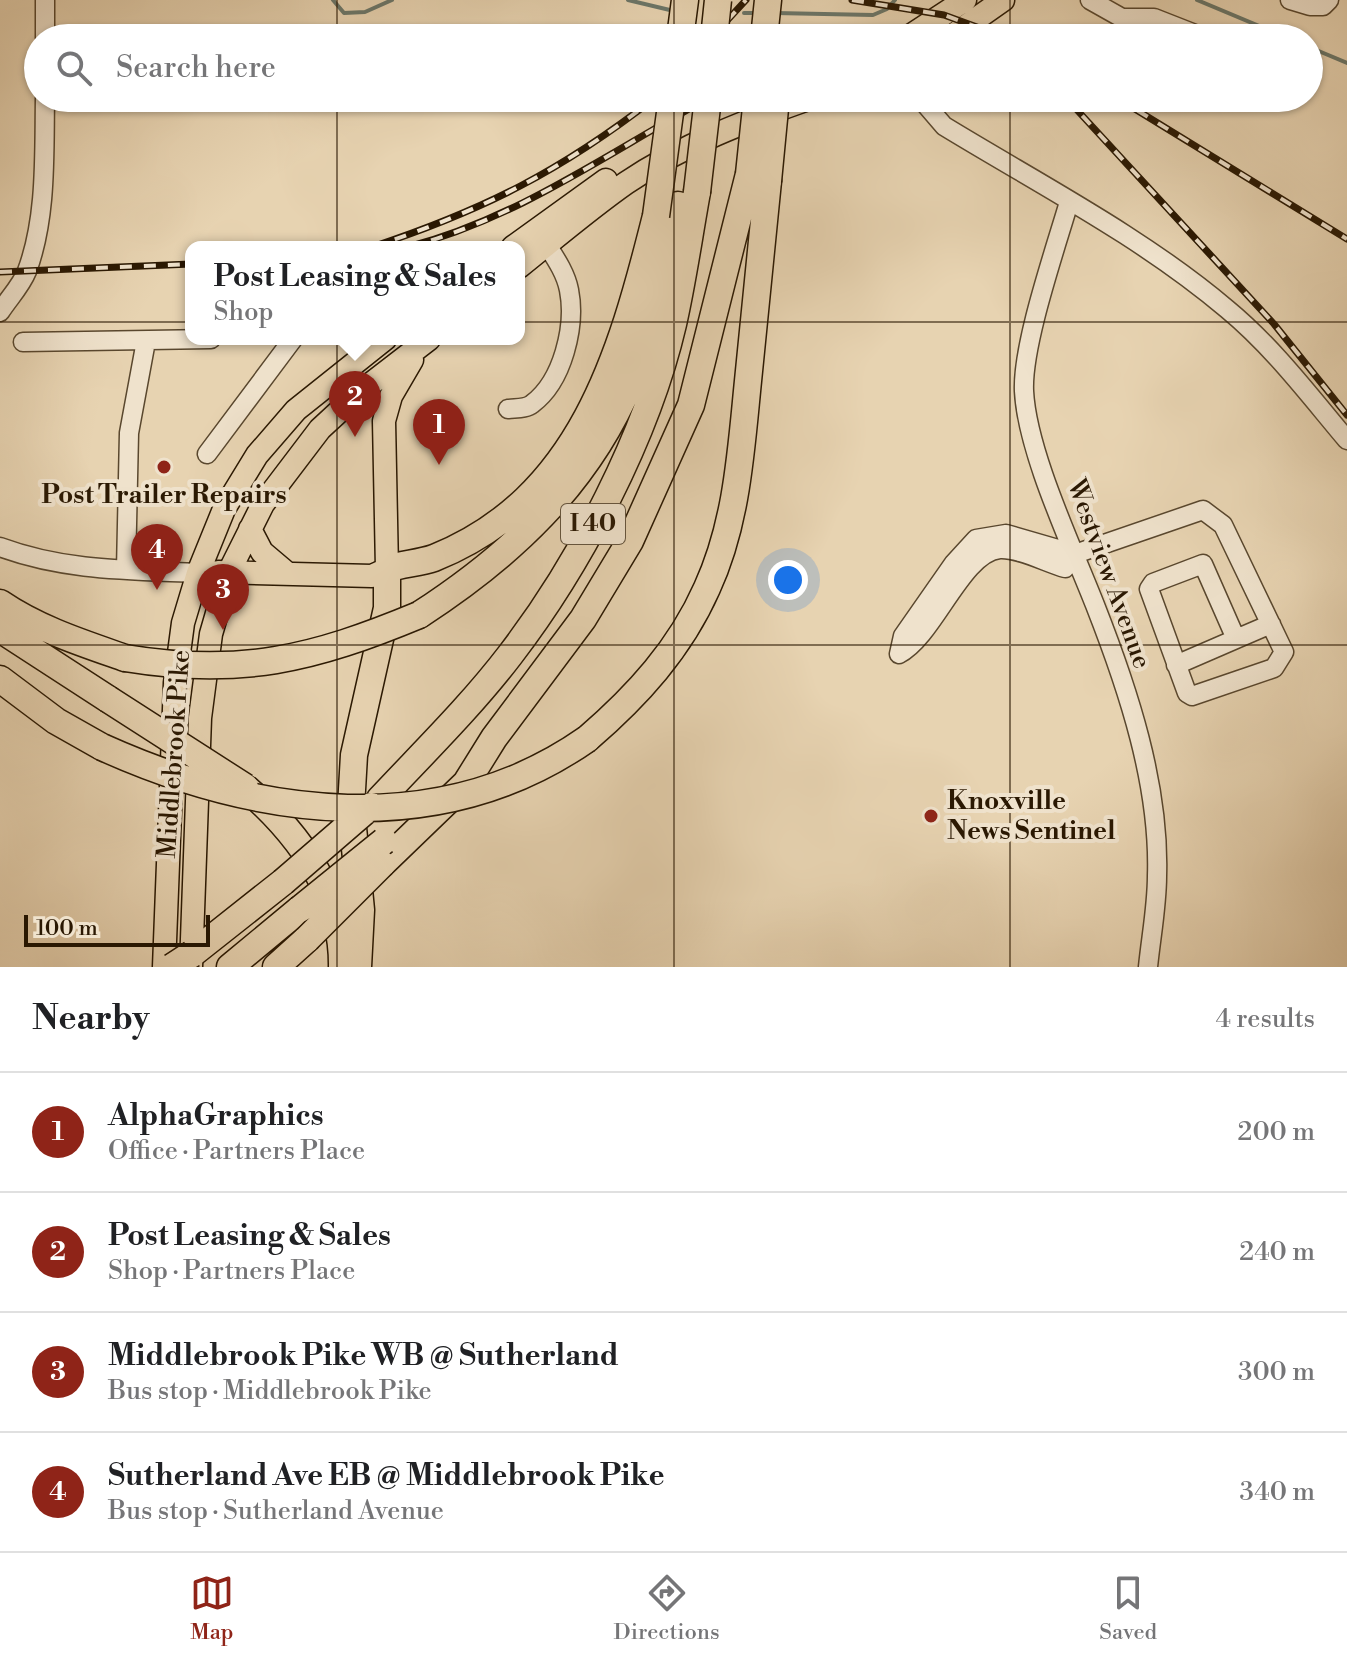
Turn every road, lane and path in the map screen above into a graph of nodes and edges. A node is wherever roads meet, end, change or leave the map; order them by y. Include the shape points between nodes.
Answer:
1 (45, 0) edge
2 (685, 0) edge
3 (768, 0) edge
4 (778, 0) edge
5 (965, 0) edge
6 (1003, 0) edge
7 (1090, 0) edge
8 (1290, 0) edge
9 (1329, 0) edge
10 (718, 1) edge
11 (45, 24) edge
12 (682, 24) edge
13 (714, 24) edge
14 (765, 24) edge
15 (779, 24) edge
16 (928, 24) edge
17 (969, 24) edge
18 (1169, 24) edge
19 (45, 112) edge
20 (670, 112) edge
21 (698, 112) edge
22 (705, 112) edge
23 (736, 112) edge
24 (757, 112) edge
25 (773, 112) edge
26 (774, 112) edge
27 (932, 112) edge
28 (758, 178) junction
29 (690, 189) junction
30 (1069, 202) junction
31 (542, 238) junction
32 (525, 243) edge
33 (525, 259) edge
34 (0, 312) edge
35 (185, 340) edge
36 (146, 341) junction
37 (23, 342) dead end
38 (289, 345) edge
39 (377, 345) edge
40 (415, 345) edge
41 (418, 345) edge
42 (508, 409) dead end
43 (1347, 440) edge
44 (207, 454) dead end
45 (250, 529) junction
46 (0, 547) edge
47 (1075, 554) junction
48 (387, 569) junction
49 (126, 570) junction
50 (229, 572) junction
51 (198, 573) junction
52 (288, 574) junction
53 (0, 603) edge
54 (1271, 624) junction
55 (0, 629) edge
56 (1236, 639) junction
57 (1176, 665) junction
58 (0, 679) edge
59 (383, 852) junction
60 (183, 964) edge
61 (164, 967) edge
62 (230, 967) edge
63 (276, 967) edge
64 (342, 967) edge
65 (358, 967) edge
66 (1148, 967) edge

1 - 11 street
2 - 12 highway
3 - 14 highway
4 - 15 highway
5 - 16 main road
6 - 17 main road
7 - 18 street via 1122,18 1154,18
8 - 9 street via 1310,6
10 - 13 highway, bridge
19 - 34 street via 36,235 27,271
20 - 48 highway, bridge via 656,216 631,316 599,397 562,461 511,515 431,559
21 - 29 highway
22 - 29 highway, I 40, bridge
23 - 31 main road via 648,152
24 - 28 highway, I 40, bridge
25 - 28 highway, bridge
26 - 31 main road via 659,163
27 - 30 street via 944,126
28 - 58 highway, bridge via 738,474 721,550 708,587 672,650 587,739 490,789 436,803 347,810 239,796 149,768 56,721
28 - 59 highway, I 40 via 691,405 630,541 583,619 494,738
29 - 53 highway, bridge via 630,383 576,478 518,543 419,615 352,643 283,660 181,667 125,658 68,638
29 - 60 highway, I 40, bridge via 668,339 629,453 568,572 510,655 380,799
30 - 43 street via 1226,308 1268,347
30 - 47 street, Westview Avenue via 1024,391 1037,451
31 - 32 main road
31 - 33 main road
31 - 42 street via 569,289 570,326 561,361 538,398 530,407
35 - 36 street
36 - 37 street
36 - 49 street via 129,433
38 - 44 street
39 - 51 main road, Middlebrook Pike via 296,410 257,455 224,509
40 - 45 main road, Middlebrook Pike via 320,429 288,467
41 - 48 main road via 384,421
45 - 50 main road, Middlebrook Pike
45 - 52 main road via 262,552
46 - 49 street via 36,560
47 - 47 street via 1006,534 976,539 903,636 899,654 913,647 988,552 1002,549 1065,568
47 - 54 street via 1195,511 1209,512 1223,525
47 - 66 street, Westview Avenue via 1140,744 1153,809 1157,876
48 - 52 main road via 372,576
48 - 65 highway via 387,608 354,755 351,807 361,910
49 - 51 street
50 - 51 main road
50 - 52 main road
50 - 60 main road, Middlebrook Pike via 211,634 200,718
51 - 61 main road, Middlebrook Pike via 183,623 175,683
54 - 56 street
54 - 57 street via 1284,652 1274,668 1192,696
55 - 64 highway, bridge via 245,787 289,831 321,877 333,904
56 - 57 street
56 - 57 street via 1203,564 1153,583 1149,589
59 - 62 highway, I 40, bridge via 300,909
59 - 63 highway, bridge

